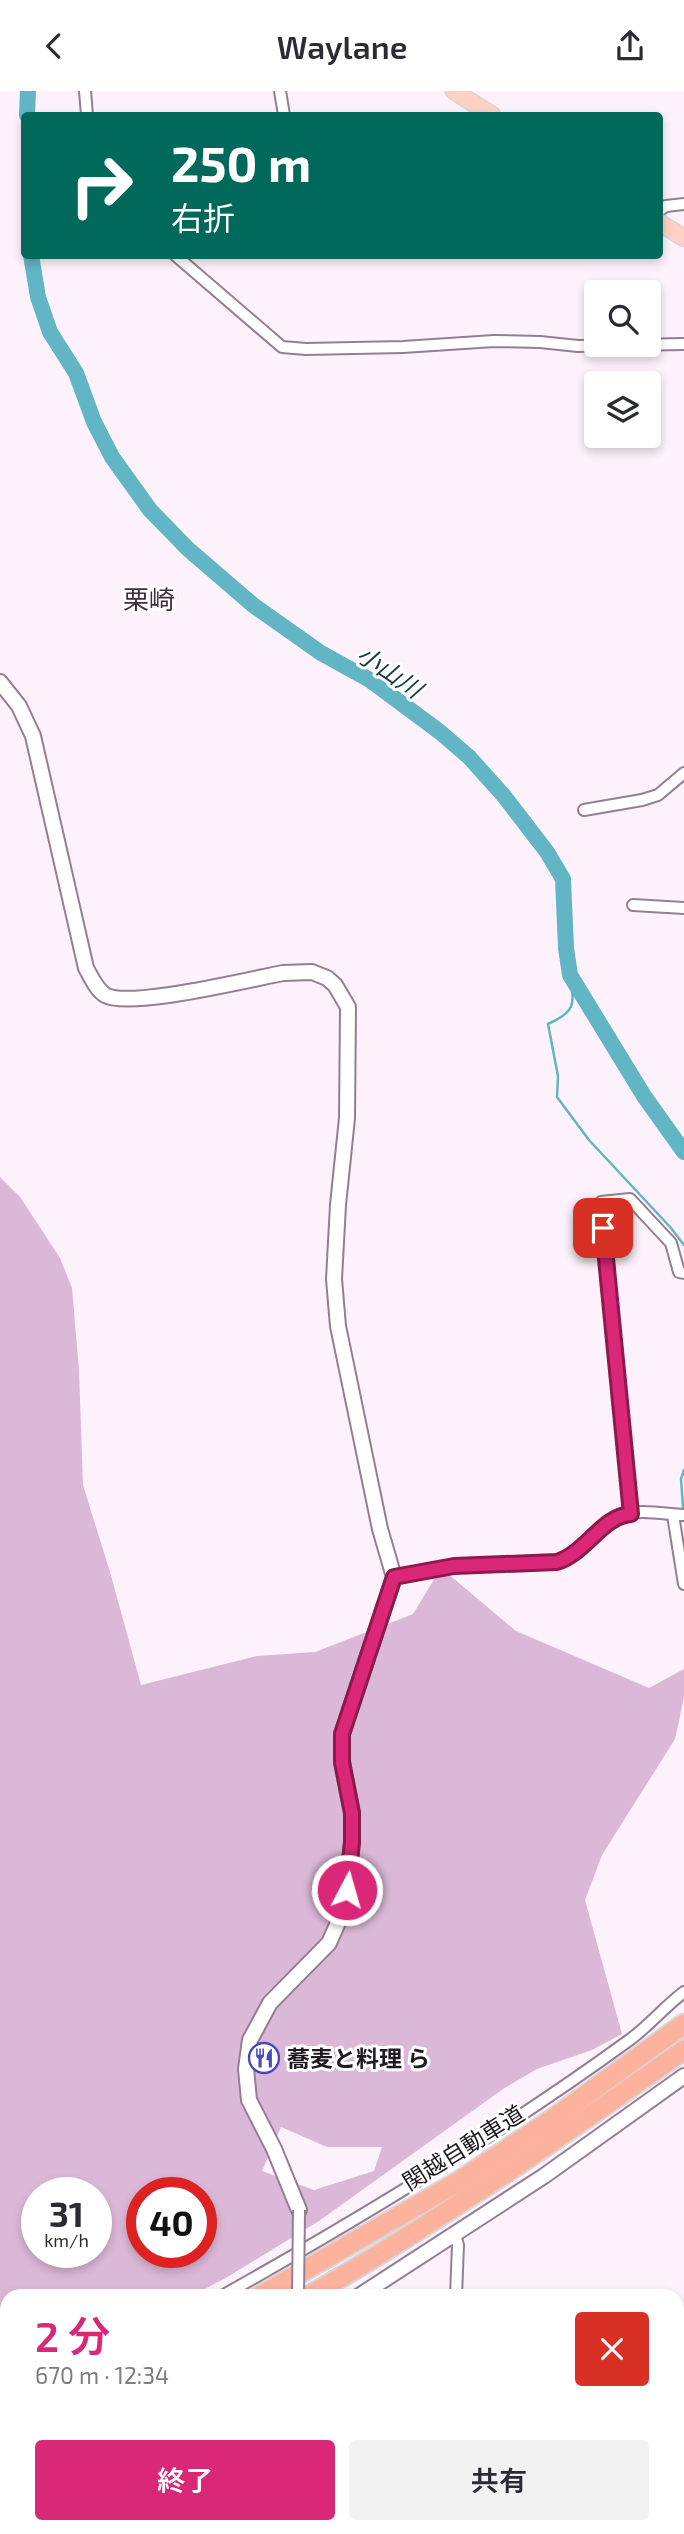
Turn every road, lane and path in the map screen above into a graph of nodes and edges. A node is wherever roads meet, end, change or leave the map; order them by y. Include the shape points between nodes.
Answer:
1 (85, 91) edge
2 (280, 91) edge
3 (454, 91) edge
4 (87, 112) edge
5 (284, 112) edge
6 (487, 112) edge
7 (684, 204) edge
8 (663, 208) edge
9 (663, 225) edge
10 (684, 238) edge
11 (181, 259) edge
12 (684, 344) edge
13 (0, 682) edge
14 (684, 773) edge
15 (583, 810) dead end
16 (633, 905) dead end
17 (684, 908) edge
18 (684, 1273) edge
19 (631, 1514) junction
20 (678, 1515) edge
21 (394, 1577) junction
22 (684, 1584) edge
23 (684, 1993) edge
24 (684, 2024) edge
25 (684, 2050) edge
26 (684, 2076) edge
27 (299, 2210) joint
28 (455, 2234) junction
29 (234, 2289) edge
30 (272, 2289) edge
31 (298, 2289) edge
32 (321, 2289) edge
33 (370, 2289) edge
34 (456, 2289) edge

1 - 4 street
2 - 5 street
3 - 6 main road
7 - 8 street
9 - 10 main road
11 - 12 street via 282,347 494,341 578,346
13 - 21 street via 19,706 33,736 86,968 95,985 106,995 124,1000 303,971 327,978 346,1002 346,1118 334,1279 338,1326
14 - 15 street via 658,795
16 - 17 street
18 - 19 street via 679,1272 671,1243 630,1199 601,1202
19 - 20 street
19 - 21 street via 612,1520 570,1558 557,1562 454,1566
20 - 22 street
21 - 27 street via 342,1734 352,1842 341,1918 329,1943 270,2003 250,2040 248,2099
23 - 29 street via 630,2040 513,2118 363,2215
24 - 30 highway, 関越自動車道 via 458,2182
25 - 32 highway, 関越自動車道 via 485,2187
26 - 28 street
27 - 31 street, bridge
28 - 33 street
28 - 34 street

